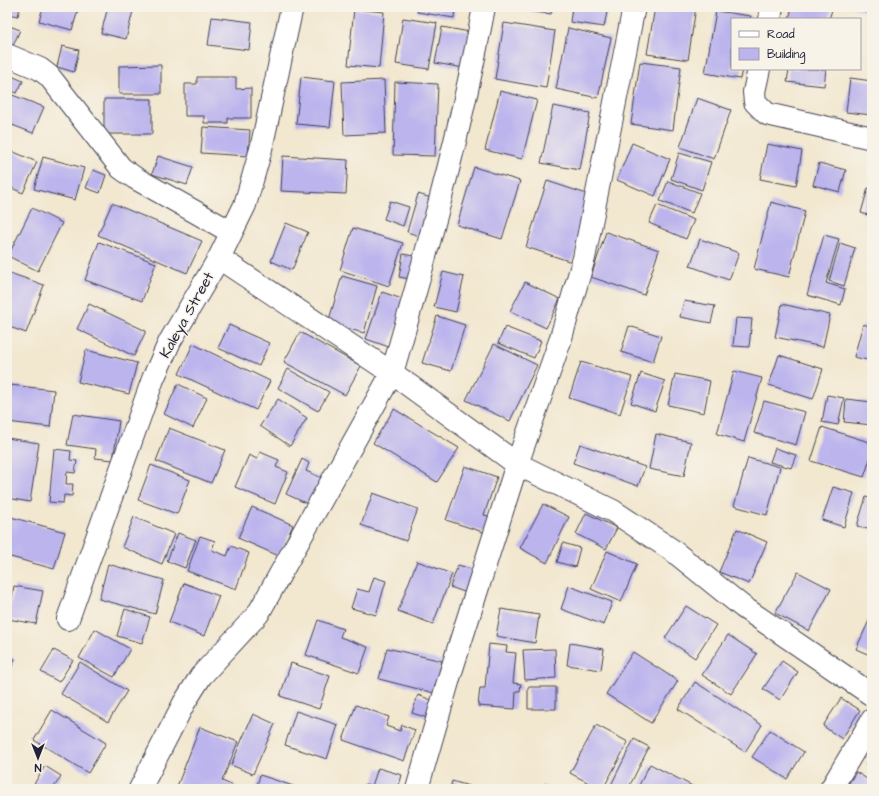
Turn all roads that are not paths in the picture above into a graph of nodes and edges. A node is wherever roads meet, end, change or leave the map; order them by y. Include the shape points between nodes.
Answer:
1 (292, 7) edge
2 (484, 7) edge
3 (634, 7) edge
4 (772, 7) edge
5 (770, 18) edge
6 (7, 55) edge
7 (759, 70) edge
8 (872, 138) edge
9 (232, 232) junction
10 (219, 258) junction
11 (392, 373) junction
12 (518, 464) junction
13 (68, 619) dead end
14 (872, 695) edge
15 (872, 720) edge
16 (140, 789) edge
17 (417, 789) edge
18 (831, 789) edge

1 - 9 street, Kaleya Street via 261,149 245,205
2 - 11 street via 436,219
3 - 12 street via 584,258
4 - 5 street
6 - 9 street via 50,76 121,168
7 - 8 street via 754,92 755,102 767,114
9 - 10 street, Kaleya Street
10 - 11 street
10 - 13 street, Kaleya Street via 170,341 154,378
11 - 12 street
11 - 16 street via 258,614 201,676 184,703
12 - 14 street via 619,516 672,550 743,607
12 - 17 street via 450,676
15 - 18 street

